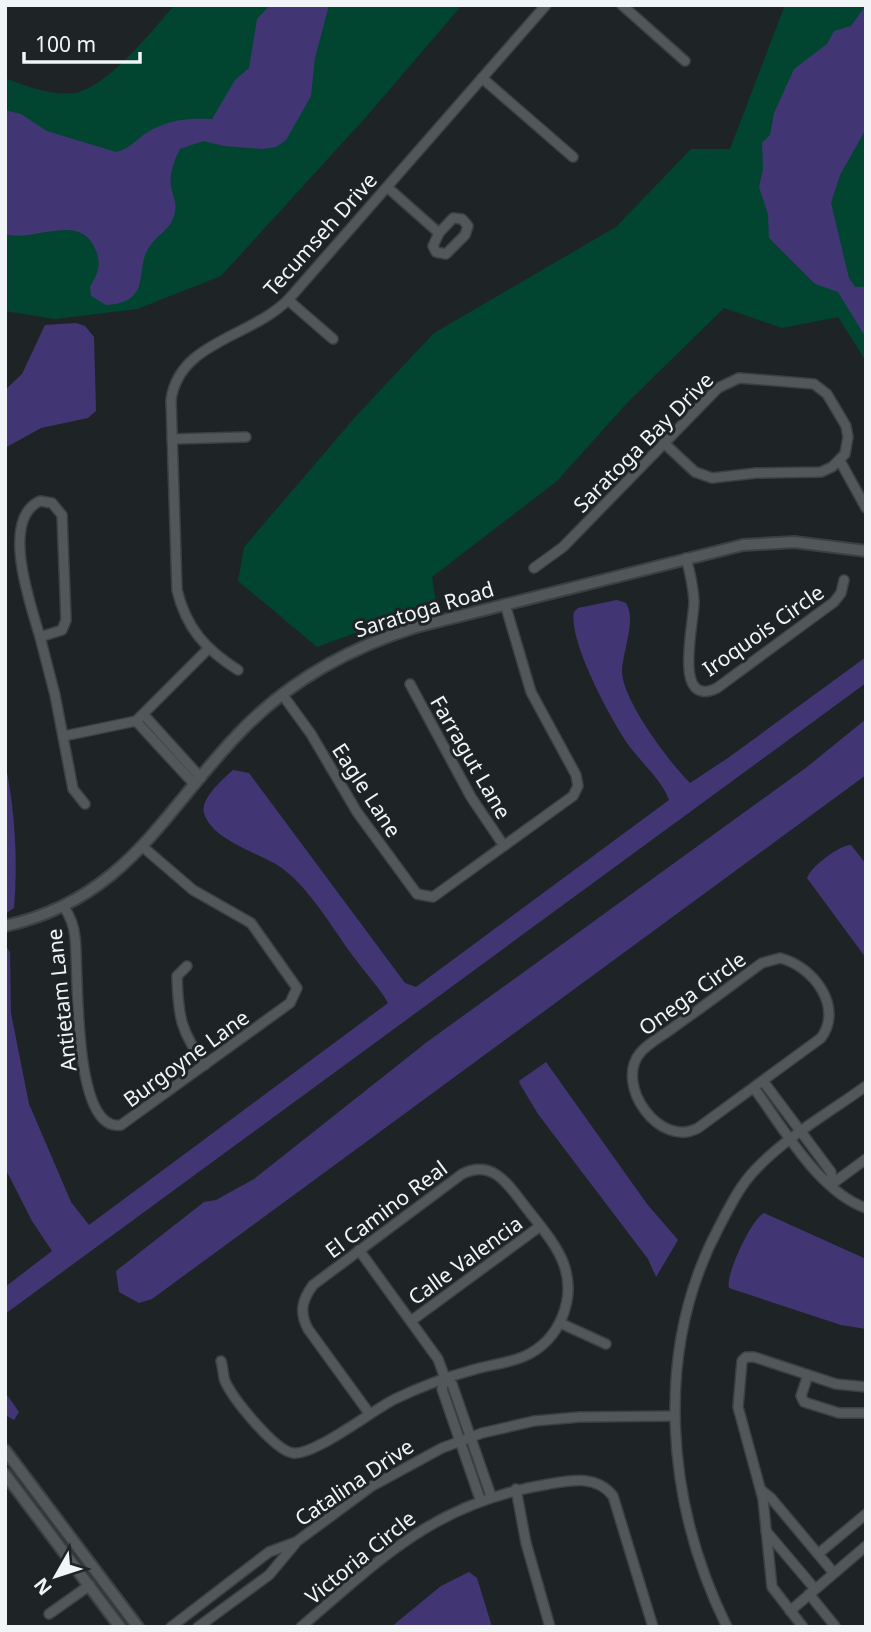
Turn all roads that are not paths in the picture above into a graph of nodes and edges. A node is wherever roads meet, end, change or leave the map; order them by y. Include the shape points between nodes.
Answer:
1 (546, 5) edge
2 (622, 5) edge
3 (685, 61) dead end
4 (482, 78) junction
5 (573, 157) dead end
6 (387, 187) junction
7 (439, 233) dead end
8 (288, 300) junction
9 (334, 339) dead end
10 (246, 437) dead end
11 (172, 439) junction
12 (665, 443) junction
13 (840, 461) junction
14 (866, 508) edge
15 (866, 551) edge
16 (686, 558) junction
17 (534, 568) dead end
18 (844, 580) dead end
19 (505, 604) junction
20 (40, 638) junction
21 (208, 649) junction
22 (239, 670) dead end
23 (410, 684) dead end
24 (282, 694) junction
25 (144, 715) junction
26 (136, 721) junction
27 (64, 736) junction
28 (198, 781) junction
29 (85, 804) dead end
30 (504, 846) junction
31 (143, 847) junction
32 (64, 907) junction
33 (5, 926) edge
34 (187, 966) dead end
35 (205, 1065) junction
36 (764, 1081) junction
37 (866, 1086) edge
38 (754, 1088) junction
39 (110, 1125) joint
40 (802, 1132) junction
41 (792, 1140) junction
42 (866, 1159) edge
43 (832, 1184) junction
44 (866, 1208) edge
45 (540, 1227) junction
46 (359, 1250) junction
47 (411, 1321) junction
48 (560, 1323) junction
49 (606, 1344) dead end
50 (222, 1361) dead end
51 (808, 1375) junction
52 (445, 1378) junction
53 (866, 1387) edge
54 (369, 1413) junction
55 (866, 1413) edge
56 (674, 1416) junction
57 (471, 1436) junction
58 (460, 1441) junction
59 (5, 1450) edge
60 (5, 1474) edge
61 (516, 1489) junction
62 (761, 1490) junction
63 (491, 1496) junction
64 (480, 1499) junction
65 (866, 1514) edge
66 (766, 1530) junction
67 (296, 1542) junction
68 (866, 1546) edge
69 (818, 1554) junction
70 (248, 1567) junction
71 (833, 1572) junction
72 (260, 1582) junction
73 (90, 1585) junction
74 (812, 1591) junction
75 (209, 1597) junction
76 (220, 1611) junction
77 (790, 1611) junction
78 (49, 1614) dead end
79 (835, 1626) edge
80 (120, 1627) edge
81 (138, 1627) edge
82 (171, 1627) edge
83 (198, 1627) edge
84 (301, 1627) edge
85 (550, 1627) edge
86 (653, 1627) edge
87 (727, 1627) edge
88 (803, 1627) edge

1 - 4 street, Tecumseh Drive
2 - 3 street
4 - 5 street
4 - 6 street, Tecumseh Drive
6 - 7 street
6 - 8 street, Tecumseh Drive
8 - 9 street
8 - 11 street, Tecumseh Drive via 263,321 186,364 172,393
10 - 11 street
11 - 21 street, Tecumseh Drive via 177,590 185,616
12 - 13 street via 695,472 712,478 821,472
12 - 13 street, Saratoga Bay Drive via 727,381 802,381 823,390 846,426 848,443
12 - 17 street, Saratoga Bay Drive via 563,547
13 - 14 street
15 - 16 street, Saratoga Road via 770,542
16 - 18 street, Iroquois Circle via 694,602 687,670 695,686 706,691 717,688 834,602
16 - 19 street, Saratoga Road
19 - 24 street, Saratoga Road via 367,645
19 - 30 street via 531,692 578,780 573,796
20 - 20 street via 15,536 26,511 46,501 62,515 66,620 62,630
20 - 27 street
21 - 22 street, Tecumseh Drive
21 - 25 street
23 - 30 street, Farragut Lane via 471,797
24 - 28 street, Saratoga Road via 247,725
24 - 30 street, Eagle Lane via 417,894 428,898 439,894
25 - 26 street
25 - 28 street
26 - 27 street
26 - 28 street
27 - 29 street via 73,789
28 - 31 street, Saratoga Road
31 - 32 street, Saratoga Road via 104,883
31 - 35 street, Burgoyne Lane via 193,890 260,932 296,983 294,999
32 - 33 street, Saratoga Road
32 - 39 street, Antietam Lane via 75,936 76,1018 83,1060 99,1113
34 - 35 street via 177,976 180,1023 189,1045
35 - 39 street, Burgoyne Lane via 127,1122
36 - 38 street, Onega Circle
36 - 38 street, Onega Circle via 821,1038 831,1022 828,1001 803,967 780,958 762,963 641,1052 630,1076 632,1089 656,1123 664,1130 682,1133 698,1128
36 - 40 street
37 - 40 street
38 - 41 street
40 - 41 street
40 - 43 street via 831,1172
41 - 43 street
41 - 56 street via 755,1170 726,1213 703,1261 680,1337
42 - 43 street
43 - 44 street via 851,1203
45 - 46 street, El Camino Real via 500,1175 471,1169
45 - 47 street, Calle Valencia
45 - 48 street, El Camino Real via 566,1273 568,1295
46 - 47 street
46 - 54 street, El Camino Real via 313,1285 305,1295 302,1318
47 - 52 street via 436,1354
48 - 49 street
48 - 52 street via 547,1341 528,1354
50 - 54 street via 225,1381 274,1444 290,1453 313,1450
51 - 53 street
51 - 55 street via 801,1396 804,1402 839,1413
51 - 62 street via 754,1357 743,1359 738,1406
52 - 54 street
52 - 57 street via 452,1384
52 - 58 street via 442,1389
56 - 57 street, Catalina Drive via 560,1418
56 - 87 street via 692,1535
57 - 58 street, Catalina Drive
57 - 63 street
58 - 64 street
58 - 67 street, Catalina Drive via 394,1472
59 - 81 street
60 - 73 street
61 - 63 street, Victoria Circle
61 - 85 street
61 - 86 street, Victoria Circle via 589,1480 610,1491
62 - 66 street
62 - 69 street
63 - 64 street, Victoria Circle
64 - 84 street, Victoria Circle via 439,1517 395,1546
65 - 69 street
66 - 74 street
66 - 77 street via 773,1590
67 - 70 street, Catalina Drive via 269,1552
67 - 72 street, Catalina Drive
68 - 71 street
69 - 71 street
70 - 72 street
70 - 75 street, Catalina Drive
71 - 74 street
72 - 76 street, Catalina Drive
73 - 78 street
73 - 80 street
74 - 77 street
74 - 79 street
75 - 76 street
75 - 82 street, Catalina Drive
76 - 83 street, Catalina Drive
77 - 88 street

